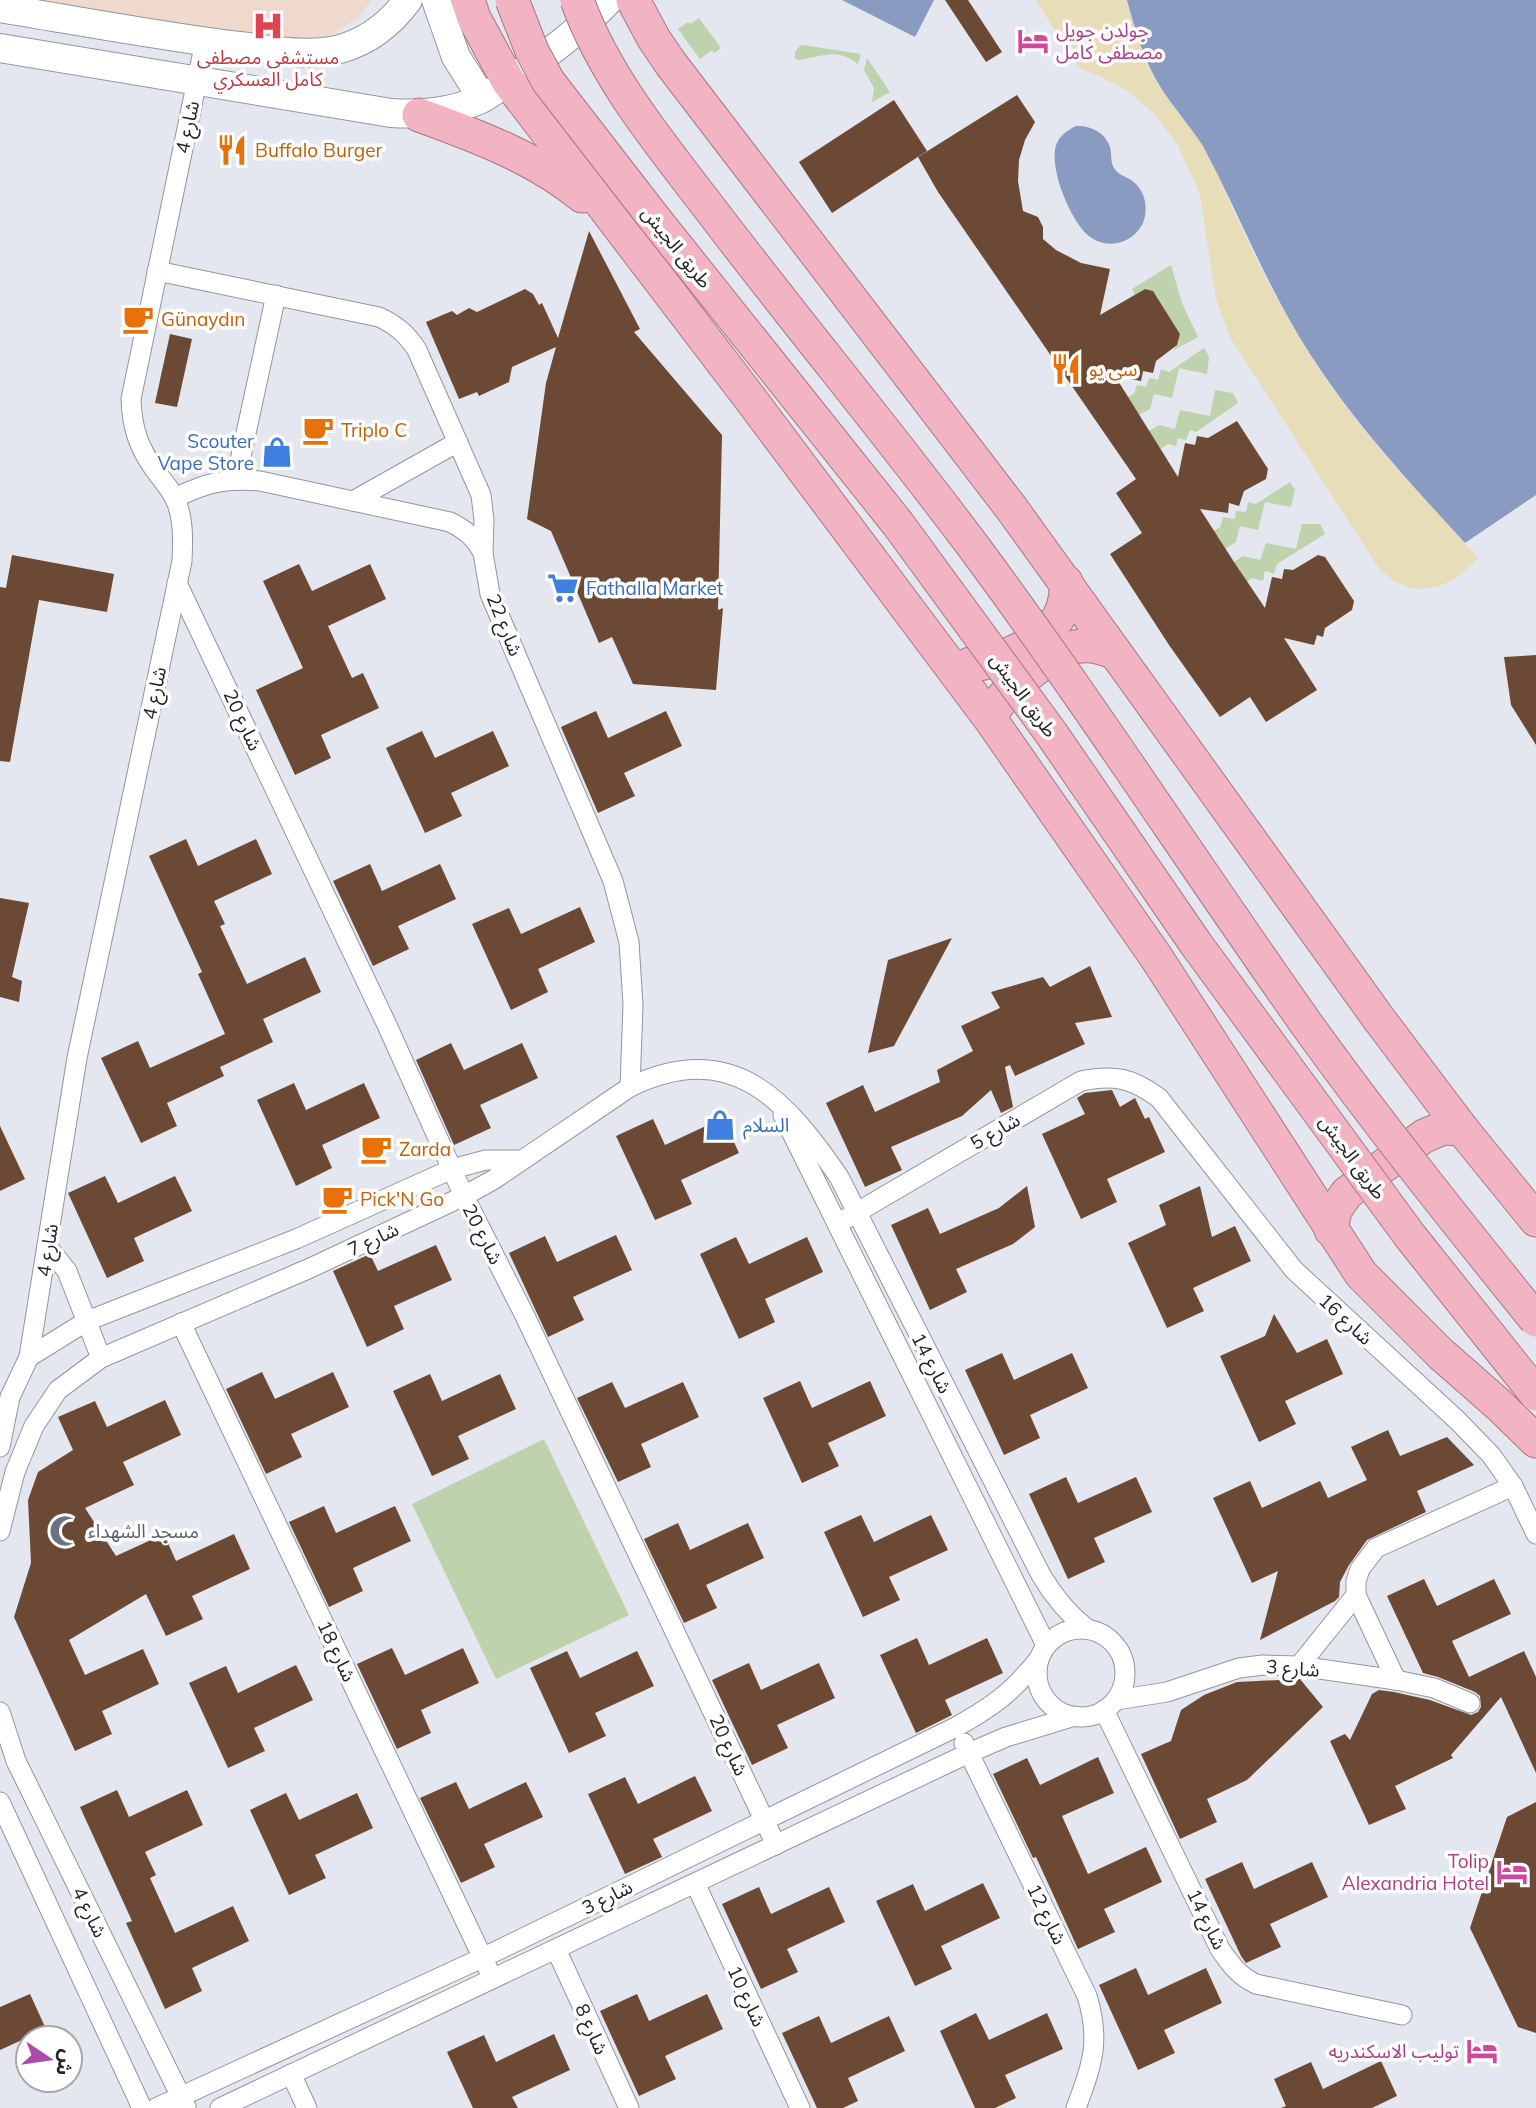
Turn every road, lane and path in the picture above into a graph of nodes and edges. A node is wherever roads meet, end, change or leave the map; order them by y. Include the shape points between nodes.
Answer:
1 (408, 0) edge
2 (436, 0) edge
3 (468, 0) edge
4 (512, 0) edge
5 (578, 0) edge
6 (609, 0) edge
7 (634, 0) edge
8 (0, 8) edge
9 (205, 42) junction
10 (0, 48) edge
11 (197, 80) junction
12 (495, 90) junction
13 (419, 115) junction
14 (613, 221) junction
15 (157, 271) junction
16 (276, 295) junction
17 (457, 442) junction
18 (236, 479) junction
19 (175, 498) junction
20 (353, 501) junction
21 (484, 553) junction
22 (1066, 582) junction
23 (177, 583) junction
24 (1115, 653) junction
25 (944, 657) junction
26 (991, 720) junction
27 (630, 1087) junction
28 (775, 1098) junction
29 (1159, 1098) joint
30 (1462, 1129) junction
31 (520, 1160) junction
32 (452, 1169) junction
33 (464, 1196) junction
34 (856, 1213) junction
35 (1536, 1220) edge
36 (837, 1224) junction
37 (1331, 1230) junction
38 (47, 1246) junction
39 (1536, 1320) edge
40 (87, 1321) junction
41 (181, 1324) junction
42 (29, 1357) junction
43 (101, 1358) junction
44 (1536, 1394) edge
45 (1536, 1441) edge
46 (0, 1447) edge
47 (1513, 1486) junction
48 (0, 1531) edge
49 (1536, 1534) edge
50 (1356, 1595) junction
51 (1087, 1629) junction
52 (1043, 1652) junction
53 (1299, 1666) junction
54 (1395, 1680) junction
55 (1470, 1703) dead end
56 (1110, 1705) junction
57 (0, 1712) edge
58 (1074, 1716) junction
59 (956, 1727) junction
60 (969, 1753) junction
61 (8, 1763) edge
62 (0, 1802) edge
63 (765, 1821) junction
64 (776, 1844) junction
65 (695, 1883) junction
66 (556, 1949) junction
67 (482, 1958) junction
68 (493, 1979) junction
69 (1402, 2015) dead end
70 (335, 2025) junction
71 (346, 2049) junction
72 (291, 2074) junction
73 (184, 2102) edge
74 (142, 2108) edge
75 (156, 2108) edge
76 (220, 2108) edge
77 (307, 2108) edge
78 (629, 2108) edge
79 (800, 2108) edge
80 (1076, 2108) edge

1 - 9 main road via 379,32 340,49 298,53
2 - 12 main road via 456,57
3 - 12 highway
4 - 44 highway, طريق الجيش, bridge via 548,80 898,524 1410,1236
5 - 39 highway, bridge via 597,46 635,109 976,550 1340,1070
6 - 12 main road via 569,37
7 - 22 highway via 671,64
8 - 9 main road
9 - 11 street, شارع 4
10 - 11 main road
11 - 13 main road
11 - 15 street, شارع 4
12 - 13 main road via 451,109
12 - 14 highway
13 - 14 highway via 492,142 557,175
14 - 25 highway
15 - 16 street, شارع 22
15 - 19 street, شارع 4 via 131,399 132,422 138,444
16 - 17 street, شارع 22 via 395,324 417,351
16 - 18 street
17 - 20 street
17 - 21 street, شارع 22 via 481,495
18 - 19 street via 204,484
18 - 20 street
19 - 23 street, شارع 4 via 183,540
20 - 21 street via 450,522 464,529
21 - 27 street, شارع 22 via 491,594 613,881 629,942 633,1005
22 - 24 highway
22 - 25 highway via 1059,618 1039,638 983,664 963,664
23 - 32 street, شارع 20
23 - 38 street, شارع 4 via 77,1058
24 - 26 highway via 1082,645 1059,651 1010,689
24 - 30 highway
25 - 26 highway
26 - 37 highway via 1156,957
27 - 28 street, شارع 14 via 670,1071 720,1071
27 - 31 street, شارع 14
28 - 34 street, شارع 14 via 811,1136
28 - 36 street, شارع 14
29 - 34 street, شارع 5 via 1122,1079 1081,1081
29 - 47 street, شارع 16 via 1294,1270 1457,1420
30 - 35 highway
30 - 37 highway via 1443,1128 1424,1136 1347,1193 1335,1210
31 - 32 street, شارع 7 via 486,1160
31 - 33 street, شارع 7
32 - 33 street, شارع 20
32 - 40 street, شارع 7 via 296,1239
33 - 41 street, شارع 7
33 - 63 street, شارع 20
34 - 36 street, شارع 5
34 - 51 street, شارع 14 via 1041,1575 1068,1614
36 - 52 street, شارع 14
37 - 45 highway via 1361,1274
38 - 40 street via 67,1271
38 - 42 street, شارع 4
40 - 42 street
40 - 43 street
41 - 43 street, شارع 7
41 - 67 street, شارع 18
42 - 46 street, شارع 4 via 10,1397
43 - 48 street via 58,1390 34,1426 15,1472
47 - 49 street, شارع 16
47 - 50 street via 1376,1548 1360,1569
50 - 53 street
50 - 54 street
51 - 52 street via 1058,1635
51 - 56 street via 1102,1633 1122,1656 1123,1686
52 - 58 street via 1037,1674 1040,1689 1060,1712
52 - 59 street, شارع 3 via 992,1707
53 - 54 street, شارع 3
53 - 56 street, شارع 3 via 1239,1668
54 - 55 street, شارع 3 via 1434,1688
56 - 58 street via 1090,1716
56 - 69 street, شارع 14 via 1220,1949 1233,1968 1256,1984
57 - 61 street, شارع 4
58 - 60 street, شارع 3
59 - 60 street, شارع 12
59 - 63 street, شارع 3
60 - 64 street, شارع 3
60 - 80 street, شارع 12 via 1091,2007 1094,2052
61 - 73 street, شارع 4
62 - 74 street, شارع 4
63 - 64 street, شارع 20
63 - 67 street, شارع 3
64 - 65 street, شارع 3
65 - 66 street, شارع 3
65 - 79 street, شارع 10
66 - 68 street, شارع 3
66 - 78 street, شارع 8
67 - 68 street, شارع 18
67 - 70 street, شارع 3
68 - 71 street, شارع 3
70 - 71 street
70 - 73 street, شارع 3
71 - 72 street, شارع 3
72 - 76 street, شارع 3
72 - 77 street
73 - 75 street, شارع 3

